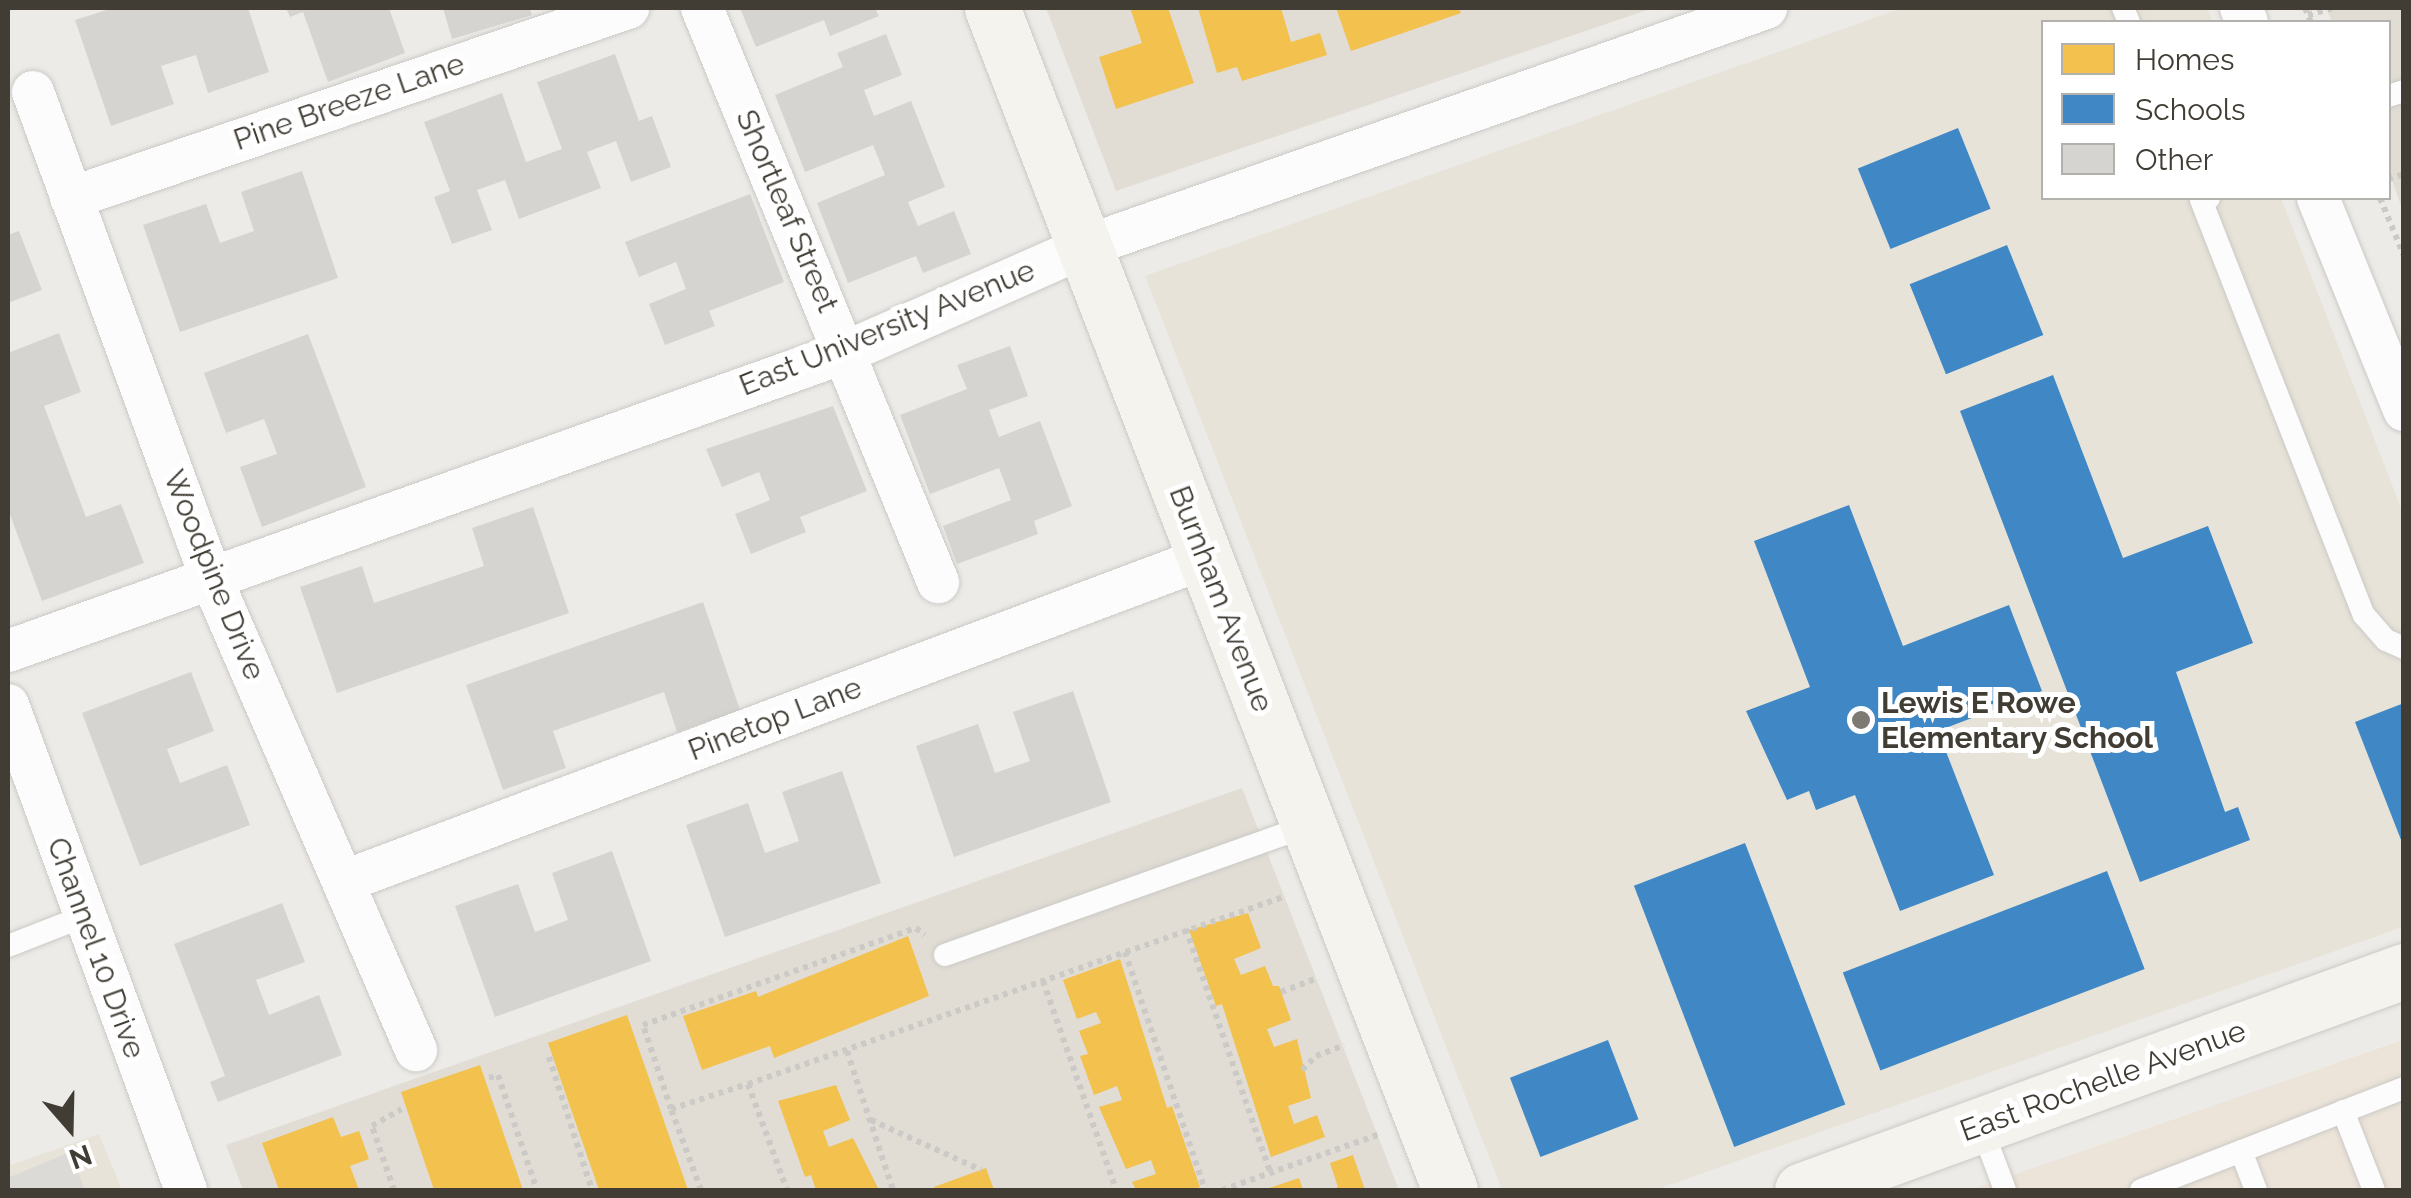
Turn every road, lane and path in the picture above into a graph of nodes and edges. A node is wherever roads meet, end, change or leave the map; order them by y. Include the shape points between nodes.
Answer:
1 (628, 8) edge
2 (702, 8) edge
3 (992, 8) edge
4 (1766, 8) edge
5 (2332, 8) edge
6 (2308, 15) edge
7 (32, 92) dead end
8 (71, 198) junction
9 (2205, 200) edge
10 (2319, 200) edge
11 (2381, 200) edge
12 (1084, 247) junction
13 (2404, 256) edge
14 (846, 352) junction
15 (2404, 410) edge
16 (1204, 558) junction
17 (210, 578) junction
18 (938, 582) dead end
19 (2404, 648) edge
20 (8, 651) edge
21 (8, 705) edge
22 (1308, 826) junction
23 (345, 881) junction
24 (1286, 896) dead end
25 (85, 916) junction
26 (1186, 929) junction
27 (8, 946) edge
28 (1125, 952) junction
29 (946, 955) joint
30 (2404, 971) edge
31 (1318, 978) dead end
32 (1043, 982) junction
33 (1281, 992) dead end
34 (1344, 1046) dead end
35 (416, 1050) dead end
36 (847, 1051) junction
37 (549, 1057) dead end
38 (1302, 1070) dead end
39 (488, 1078) dead end
40 (748, 1084) junction
41 (2404, 1088) edge
42 (402, 1109) dead end
43 (671, 1109) junction
44 (2344, 1112) junction
45 (870, 1120) junction
46 (1981, 1126) junction
47 (1381, 1134) dead end
48 (2242, 1151) junction
49 (981, 1170) dead end
50 (1270, 1172) junction
51 (186, 1190) edge
52 (394, 1190) edge
53 (537, 1190) edge
54 (592, 1190) edge
55 (701, 1190) edge
56 (787, 1190) edge
57 (894, 1190) edge
58 (1116, 1190) edge
59 (1206, 1190) edge
60 (1222, 1190) edge
61 (1450, 1190) edge
62 (1802, 1190) edge
63 (2005, 1190) edge
64 (2142, 1190) edge
65 (2256, 1190) edge
66 (2374, 1190) edge

1 - 8 street, Pine Breeze Lane
2 - 14 street, Shortleaf Street
3 - 12 street, Burnham Avenue
4 - 12 street, East University Avenue
5 - 6 path
7 - 8 street, Woodpine Drive
8 - 17 street, Woodpine Drive
9 - 19 lane via 2364,615 2386,640
10 - 15 street
11 - 13 path
12 - 14 street, East University Avenue
12 - 16 street, Burnham Avenue
14 - 17 street, East University Avenue
14 - 18 street, Shortleaf Street
16 - 22 street, Burnham Avenue
16 - 23 street, Pinetop Lane
17 - 20 street, East University Avenue
17 - 23 street, Woodpine Drive
21 - 25 street, Channel 10 Drive
22 - 29 lane
22 - 61 street, Burnham Avenue
23 - 35 street, Woodpine Drive
24 - 26 path
25 - 27 lane
25 - 51 street, Channel 10 Drive
26 - 28 path
26 - 50 path
28 - 32 path
28 - 59 path
29 - 43 path via 916,928 644,1025
30 - 46 street, East Rochelle Avenue
31 - 33 path
32 - 36 path
32 - 58 path
34 - 38 path via 1316,1056
36 - 40 path
36 - 45 path
37 - 54 path
39 - 53 path via 498,1075
40 - 43 path
40 - 56 path
41 - 44 lane
42 - 52 path via 372,1126
43 - 55 path
44 - 48 lane
44 - 66 lane
45 - 49 path
45 - 57 path
46 - 62 street, East Rochelle Avenue
46 - 63 lane
47 - 50 path
48 - 64 lane
48 - 65 lane
50 - 60 path

